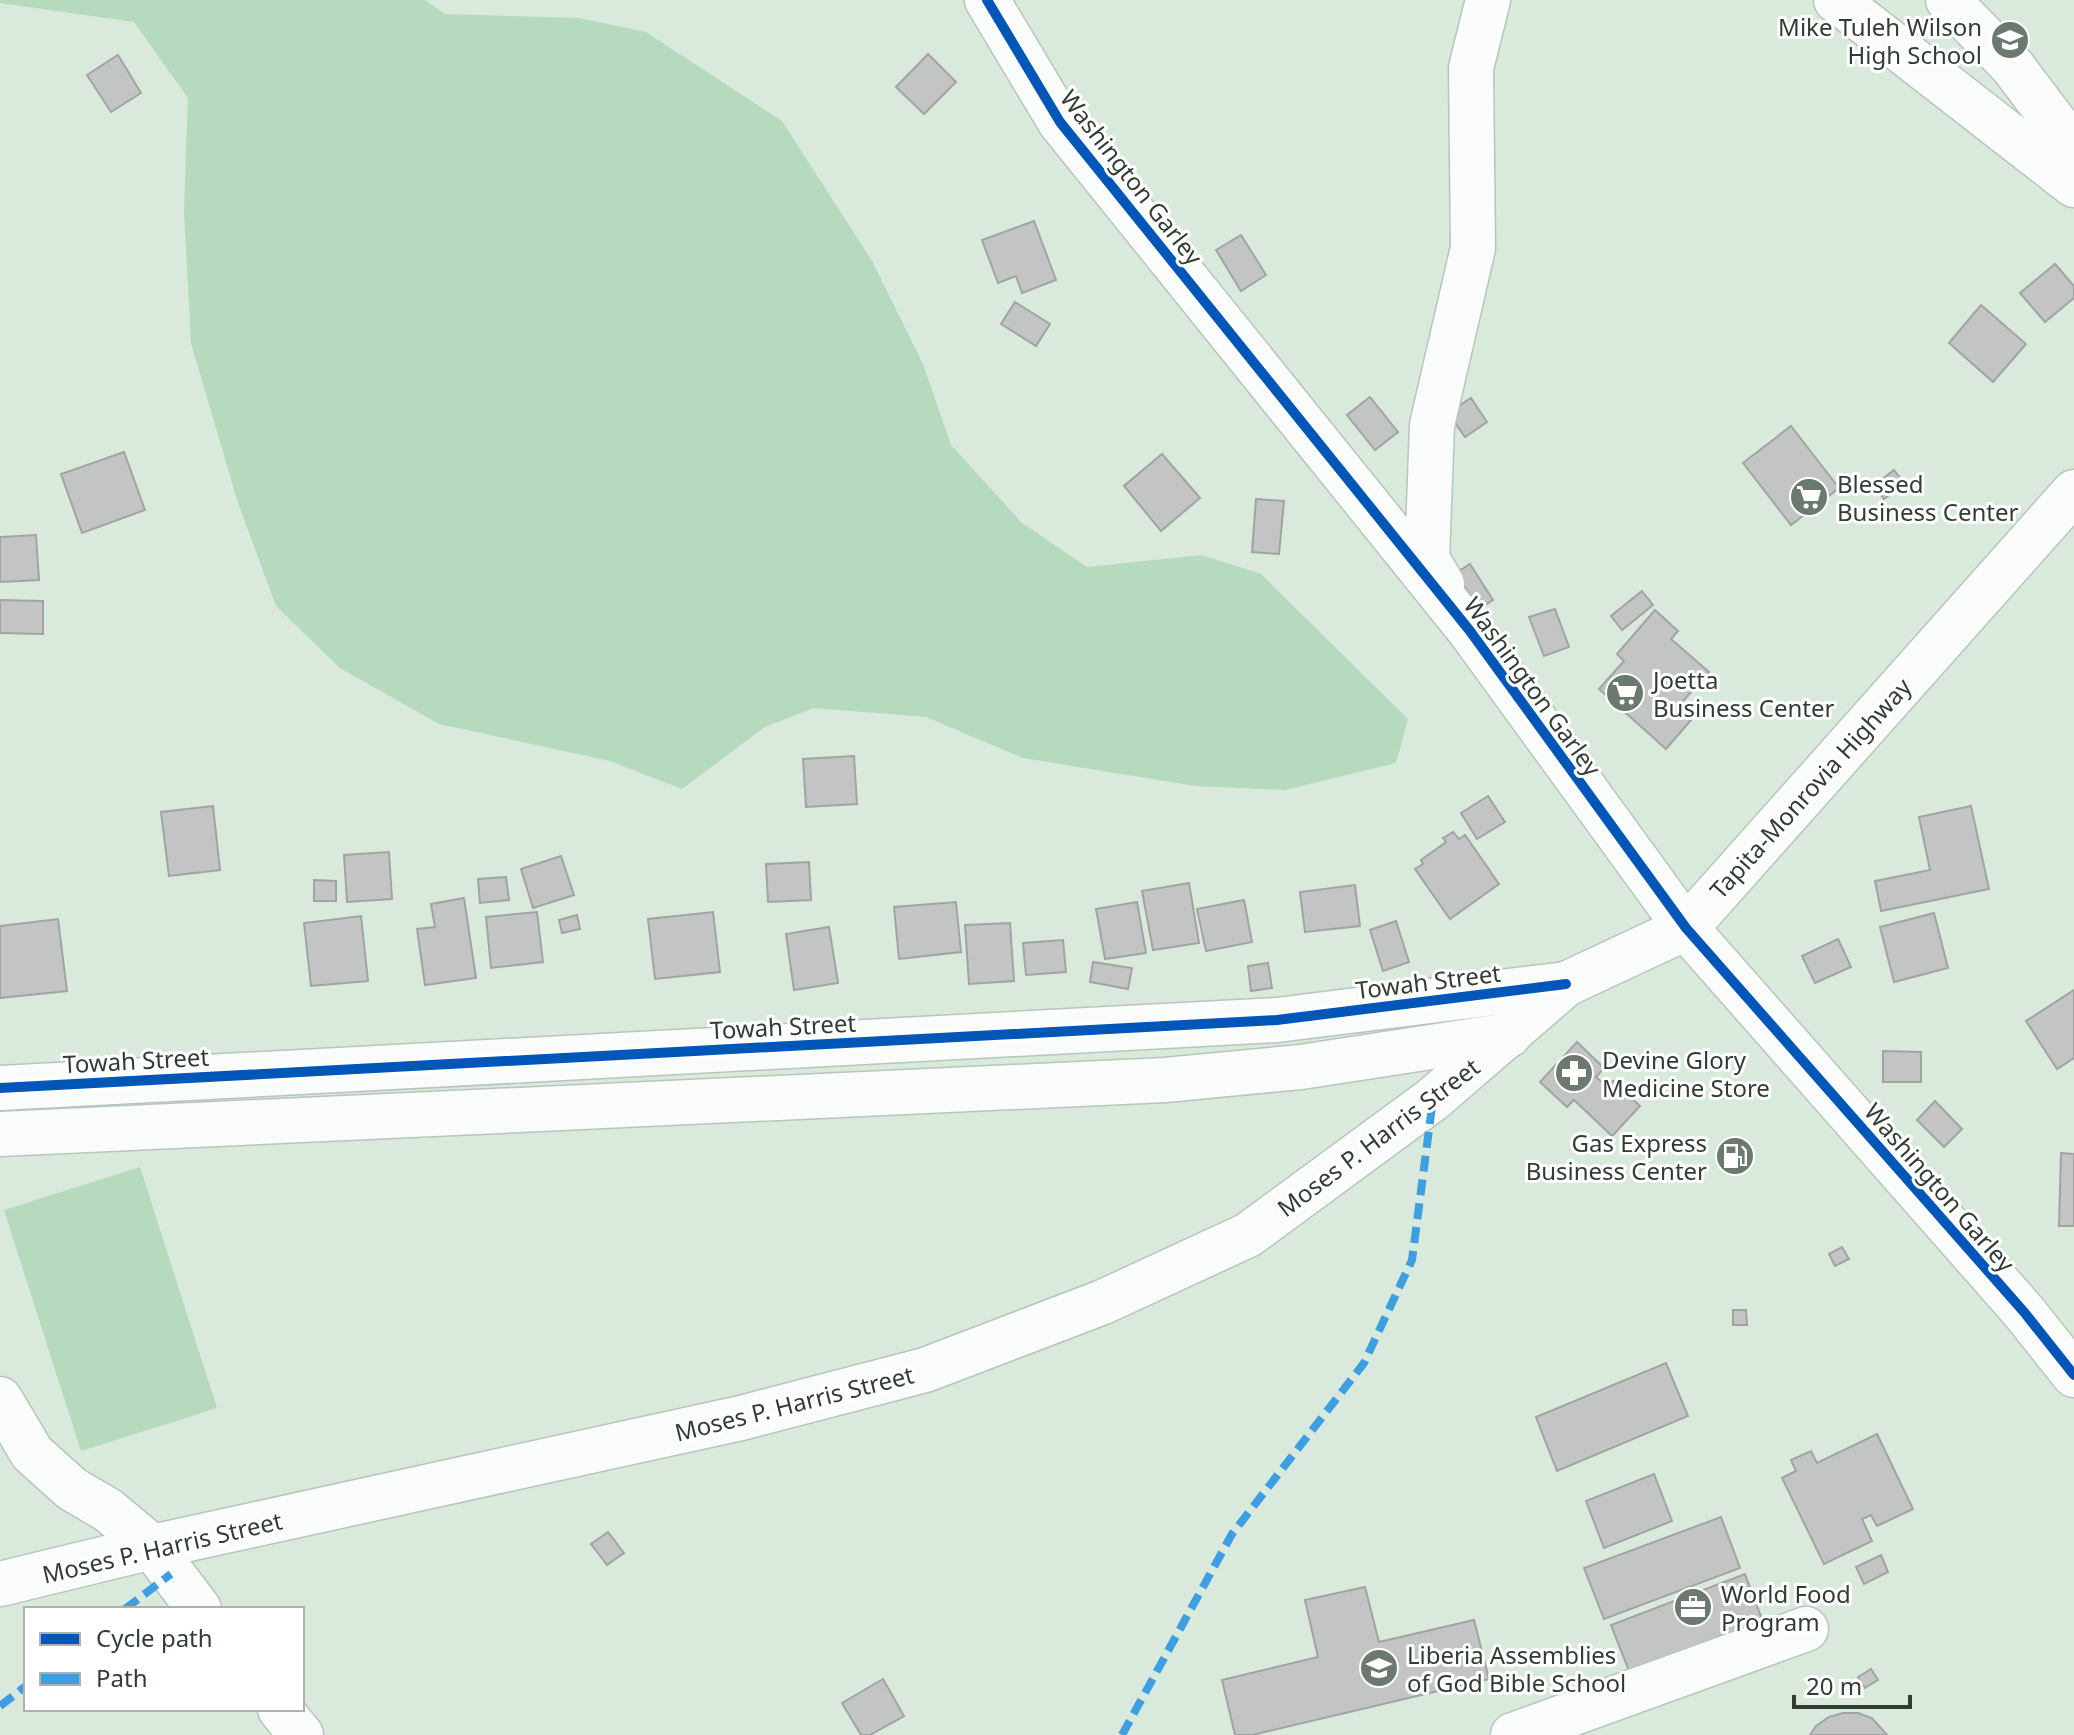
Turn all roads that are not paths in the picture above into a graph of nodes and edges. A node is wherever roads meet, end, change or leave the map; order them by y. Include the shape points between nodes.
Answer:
1 (987, 0) edge
2 (1488, 0) edge
3 (1836, 0) edge
4 (1948, 0) edge
5 (2074, 148) edge
6 (2074, 185) edge
7 (2074, 492) edge
8 (1470, 631) junction
9 (1686, 928) junction
10 (1566, 984) junction
11 (1509, 1035) junction
12 (0, 1088) edge
13 (0, 1134) edge
14 (2074, 1375) edge
15 (0, 1399) edge
16 (152, 1547) junction
17 (0, 1584) edge
18 (197, 1607) edge
19 (1806, 1629) dead end
20 (282, 1711) edge
21 (301, 1735) edge
22 (1513, 1735) edge

1 - 8 main road, Washington Garley via 1060,122
2 - 8 main road via 1471,68 1473,248 1432,425 1427,544 1427,559
3 - 6 main road
4 - 5 main road via 2013,67
7 - 9 main road, Tapita-Monrovia Highway
8 - 9 main road, Washington Garley
9 - 10 main road, Tapita-Monrovia Highway
9 - 14 main road, Washington Garley
10 - 11 main road, Tapita-Monrovia Highway
10 - 12 main road, Towah Street via 1277,1020
11 - 13 main road via 1301,1067 1165,1080
11 - 16 main road, Moses P. Harris Street via 1433,1099 1248,1235 1103,1302 925,1370 725,1422
15 - 16 main road via 32,1453
16 - 17 main road, Moses P. Harris Street
16 - 18 main road
19 - 22 main road
20 - 21 main road

